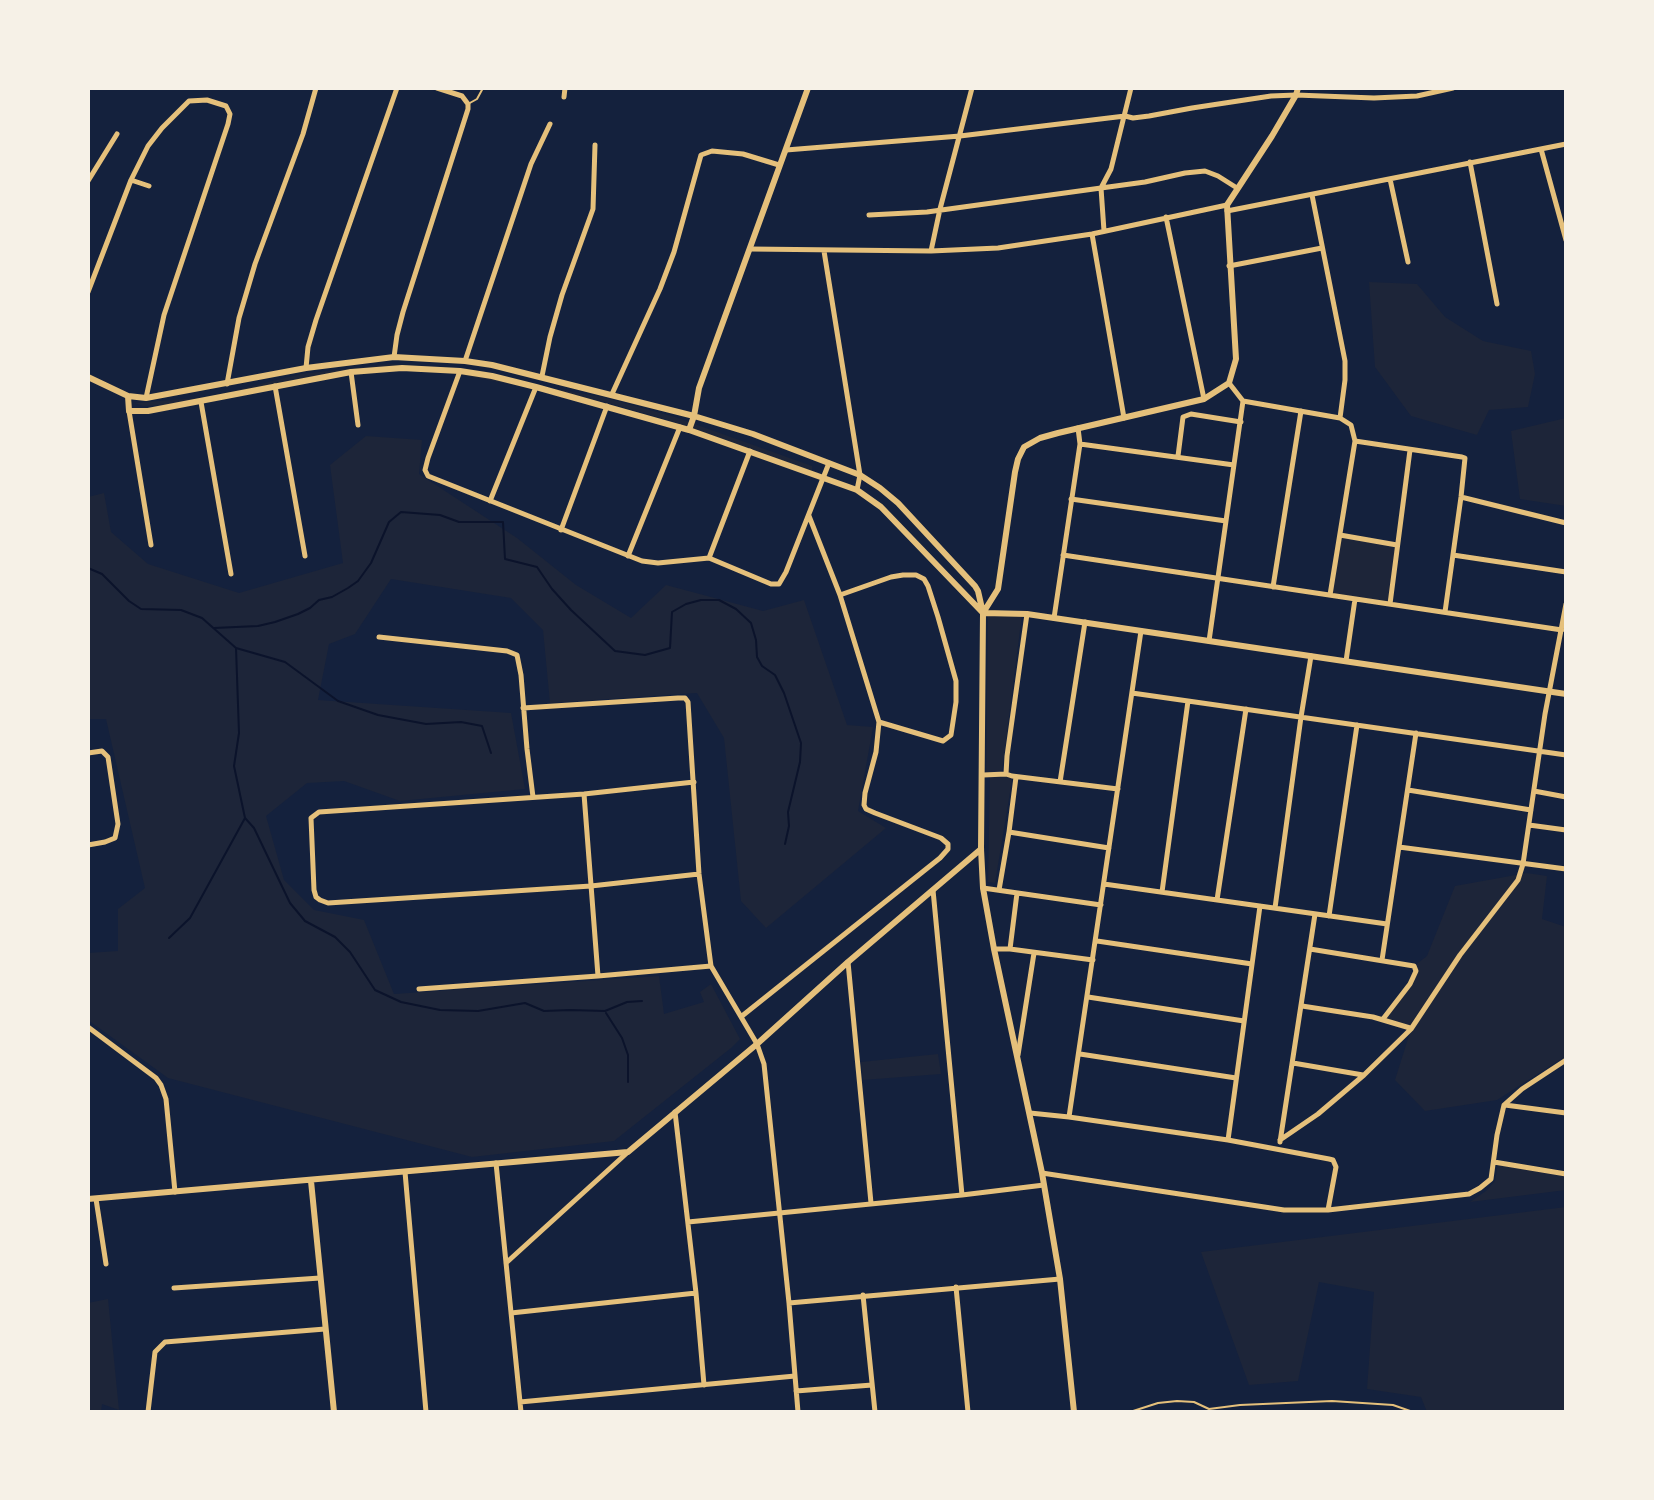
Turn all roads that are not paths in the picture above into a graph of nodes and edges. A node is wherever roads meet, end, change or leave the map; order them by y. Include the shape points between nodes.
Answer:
1 (316, 88) edge
2 (397, 88) edge
3 (437, 88) edge
4 (483, 88) edge
5 (565, 88) edge
6 (808, 88) edge
7 (972, 88) edge
8 (1131, 88) edge
9 (1453, 88) edge
10 (1297, 91) edge
11 (564, 97) dead end
12 (468, 104) junction
13 (1125, 116) junction
14 (550, 124) dead end
15 (117, 134) dead end
16 (960, 136) junction
17 (1566, 144) edge
18 (595, 145) dead end
19 (1541, 148) junction
20 (786, 150) junction
21 (1470, 162) junction
22 (779, 165) junction
23 (1390, 179) junction
24 (131, 180) junction
25 (88, 181) edge
26 (149, 186) dead end
27 (1101, 188) junction
28 (1237, 188) junction
29 (1312, 195) junction
30 (1227, 208) junction
31 (940, 209) junction
32 (869, 215) dead end
33 (1166, 217) junction
34 (1104, 231) junction
35 (1092, 234) junction
36 (1566, 240) edge
37 (1322, 248) junction
38 (750, 249) junction
39 (824, 251) junction
40 (931, 251) junction
41 (1408, 262) dead end
42 (1229, 266) junction
43 (88, 292) edge
44 (1497, 304) dead end
45 (398, 357) junction
46 (465, 361) junction
47 (306, 368) junction
48 (402, 368) junction
49 (460, 371) junction
50 (351, 372) junction
51 (542, 376) junction
52 (88, 377) edge
53 (1229, 383) junction
54 (227, 384) junction
55 (275, 386) junction
56 (536, 387) junction
57 (612, 394) junction
58 (128, 396) junction
59 (146, 398) junction
60 (1204, 399) junction
61 (1243, 401) junction
62 (201, 402) junction
63 (651, 404) junction
64 (607, 406) junction
65 (129, 411) junction
66 (1301, 411) junction
67 (647, 416) junction
68 (694, 416) junction
69 (1124, 418) junction
70 (1340, 418) junction
71 (1241, 422) junction
72 (358, 425) dead end
73 (680, 427) junction
74 (1078, 428) junction
75 (689, 430) junction
76 (1355, 441) junction
77 (1080, 444) junction
78 (1410, 450) junction
79 (750, 451) junction
80 (1178, 456) junction
81 (829, 463) junction
82 (1234, 465) junction
83 (860, 475) junction
84 (824, 478) junction
85 (857, 490) junction
86 (1461, 497) junction
87 (1071, 499) junction
88 (490, 501) junction
89 (809, 516) junction
90 (1226, 521) junction
91 (1566, 523) edge
92 (561, 530) junction
93 (1340, 535) junction
94 (151, 545) dead end
95 (1397, 545) junction
96 (1063, 555) junction
97 (1453, 555) junction
98 (305, 556) dead end
99 (628, 556) junction
100 (709, 558) junction
101 (1566, 572) edge
102 (231, 574) dead end
103 (1217, 578) junction
104 (1273, 587) junction
105 (840, 595) junction
106 (1330, 595) junction
107 (1355, 599) junction
108 (1390, 604) junction
109 (1566, 604) edge
110 (1445, 612) junction
111 (983, 613) junction
112 (1027, 614) junction
113 (1054, 618) junction
114 (1085, 622) junction
115 (1562, 630) junction
116 (1141, 631) junction
117 (379, 637) dead end
118 (1209, 641) junction
119 (1311, 656) junction
120 (1346, 661) junction
121 (1550, 691) junction
122 (1132, 693) junction
123 (1566, 694) edge
124 (1188, 701) junction
125 (523, 708) junction
126 (1246, 709) junction
127 (1301, 717) junction
128 (879, 722) junction
129 (1357, 725) junction
130 (1416, 733) junction
131 (89, 752) edge
132 (1539, 752) junction
133 (1566, 755) edge
134 (1006, 774) junction
135 (983, 775) junction
136 (1016, 777) junction
137 (694, 782) junction
138 (1060, 782) junction
139 (1118, 789) junction
140 (1408, 790) junction
141 (1534, 791) junction
142 (584, 794) junction
143 (533, 797) junction
144 (1566, 797) edge
145 (1531, 810) junction
146 (1529, 825) junction
147 (1566, 830) edge
148 (1009, 832) junction
149 (88, 845) edge
150 (1399, 847) junction
151 (1109, 848) junction
152 (981, 849) junction
153 (1523, 864) junction
154 (1566, 869) edge
155 (699, 874) junction
156 (1104, 884) junction
157 (591, 886) junction
158 (983, 888) junction
159 (933, 890) junction
160 (999, 890) junction
161 (1162, 892) junction
162 (1017, 893) junction
163 (1217, 900) junction
164 (1101, 905) junction
165 (1260, 906) junction
166 (1275, 908) junction
167 (1315, 914) junction
168 (1329, 916) junction
169 (1387, 924) junction
170 (1097, 941) junction
171 (994, 949) junction
172 (1010, 949) junction
173 (1310, 949) junction
174 (1034, 953) junction
175 (1093, 960) junction
176 (1382, 960) junction
177 (848, 962) junction
178 (1252, 964) junction
179 (711, 966) junction
180 (598, 976) junction
181 (419, 989) dead end
182 (1088, 997) junction
183 (1302, 1006) junction
184 (742, 1016) junction
185 (1383, 1019) junction
186 (1244, 1021) junction
187 (88, 1027) edge
188 (1411, 1029) junction
189 (757, 1044) junction
190 (1080, 1054) junction
191 (1018, 1056) junction
192 (1566, 1060) edge
193 (1293, 1063) junction
194 (1364, 1075) junction
195 (1236, 1078) junction
196 (1504, 1105) junction
197 (675, 1112) junction
198 (1030, 1113) junction
199 (1566, 1113) edge
200 (1069, 1117) junction
201 (1228, 1140) junction
202 (1280, 1140) junction
203 (1279, 1149) junction
204 (628, 1152) junction
205 (1494, 1162) junction
206 (496, 1163) junction
207 (405, 1172) junction
208 (1042, 1173) junction
209 (1566, 1174) edge
210 (311, 1181) junction
211 (1044, 1185) junction
212 (175, 1193) junction
213 (962, 1195) junction
214 (92, 1199) edge
215 (871, 1203) junction
216 (1328, 1210) junction
217 (779, 1213) junction
218 (688, 1222) junction
219 (106, 1264) dead end
220 (505, 1264) junction
221 (320, 1278) junction
222 (1060, 1279) junction
223 (956, 1287) junction
224 (174, 1288) dead end
225 (696, 1293) junction
226 (863, 1295) junction
227 (789, 1303) junction
228 (511, 1313) junction
229 (325, 1329) junction
230 (795, 1376) junction
231 (704, 1385) junction
232 (872, 1385) junction
233 (796, 1391) junction
234 (520, 1402) junction
235 (148, 1412) edge
236 (334, 1412) edge
237 (426, 1412) edge
238 (521, 1412) edge
239 (798, 1412) edge
240 (875, 1412) edge
241 (968, 1412) edge
242 (1074, 1412) edge
243 (1130, 1412) edge
244 (1413, 1412) edge

1 - 54 street via 255,264
2 - 47 street via 316,320
3 - 12 street via 458,93
4 - 12 lane
5 - 11 street
6 - 20 street
7 - 16 street
8 - 13 street
9 - 10 street via 1374,98
10 - 13 street
10 - 28 street
12 - 45 street via 403,312
13 - 16 street
13 - 27 street
14 - 46 street via 531,164
15 - 25 street
16 - 20 street
16 - 31 street
17 - 19 street
18 - 51 street via 593,209 562,295
19 - 21 street
19 - 36 street
20 - 22 street
21 - 23 street
21 - 44 street
22 - 38 street
22 - 57 street via 743,154 701,155 671,261
23 - 29 street
23 - 41 street
24 - 26 street
24 - 43 street
24 - 59 street via 155,137 187,102 207,100 226,106 228,124 164,315
27 - 28 street via 1205,171
27 - 31 street
27 - 34 street
28 - 30 street
29 - 30 street
29 - 37 street
30 - 33 street
30 - 42 street
31 - 32 street
31 - 40 street
33 - 34 street
33 - 60 street
34 - 35 street
35 - 40 street via 1019,246
35 - 69 street
37 - 42 street
37 - 70 street via 1345,361
38 - 39 street
38 - 68 street via 699,388
39 - 40 street
39 - 83 street
42 - 53 street via 1236,359
45 - 46 street
45 - 47 street
45 - 48 street
46 - 51 street
47 - 54 street
48 - 49 street
48 - 50 street
49 - 56 street
49 - 88 street via 426,474
50 - 55 street
50 - 72 street
51 - 57 street
52 - 58 street
53 - 60 street
53 - 61 street
54 - 59 street
55 - 62 street
55 - 98 street
56 - 64 street
56 - 88 street
57 - 63 street
58 - 59 street
58 - 65 street
60 - 69 street
61 - 66 street
61 - 71 street
62 - 65 street
62 - 102 street
63 - 67 street
63 - 68 street
64 - 67 street
64 - 92 street
65 - 94 street
66 - 70 street
66 - 104 street
67 - 73 street
68 - 75 street
68 - 81 street
69 - 74 street
70 - 76 street via 1351,425
71 - 80 street via 1183,417
71 - 82 street
73 - 75 street
73 - 99 street
74 - 77 street
74 - 111 street via 1040,438 1021,453 999,582
75 - 79 street
76 - 78 street
76 - 93 street
77 - 80 street
77 - 87 street
78 - 86 street via 1462,457
78 - 95 street
79 - 84 street
79 - 100 street
80 - 82 street
81 - 83 street
81 - 84 street
82 - 90 street
83 - 85 street
83 - 111 street via 898,503 975,586
84 - 85 street
84 - 89 street
85 - 111 street via 881,507
86 - 91 street
86 - 97 street
87 - 90 street
87 - 96 street
88 - 92 street
89 - 100 street via 781,583 774,585
89 - 105 street
90 - 103 street
92 - 99 street
93 - 95 street
93 - 106 street
95 - 108 street
96 - 103 street
96 - 113 street
97 - 101 street
97 - 110 street
99 - 100 street via 658,563
103 - 104 street
103 - 118 street
104 - 106 street
105 - 128 street
105 - 128 street via 916,575 924,579 938,617 956,681 952,732 943,741
106 - 107 street
107 - 108 street
107 - 120 street
108 - 110 street
109 - 115 street
110 - 115 street
111 - 112 street
111 - 135 street
112 - 113 street
112 - 134 street
113 - 114 street
114 - 116 street
114 - 138 street
115 - 121 street
116 - 118 street
116 - 122 street
117 - 125 street via 517,655
118 - 119 street
119 - 120 street
119 - 127 street
120 - 121 street
121 - 123 street
121 - 132 street
122 - 124 street
122 - 139 street
124 - 126 street
124 - 161 street
125 - 137 street via 687,699
125 - 143 street
126 - 127 street
126 - 163 street
127 - 129 street
127 - 166 street
128 - 184 street via 866,809 941,838 949,846 947,852
129 - 130 street
129 - 168 street
130 - 132 street
130 - 140 street
131 - 149 street via 102,751 108,757 118,824 115,838
132 - 133 street
132 - 141 street
134 - 135 street
134 - 136 street
135 - 152 street
136 - 138 street
136 - 148 street
137 - 142 street
137 - 155 street
138 - 139 street
139 - 151 street
140 - 145 street
140 - 150 street
141 - 144 street
141 - 145 street
142 - 143 street
142 - 157 street
143 - 157 street via 319,812 311,818 314,893 328,903
145 - 146 street
146 - 147 street
146 - 153 street
148 - 151 street
148 - 160 street
150 - 153 street
150 - 169 street
151 - 156 street
152 - 158 street
152 - 159 street
153 - 154 street
153 - 188 street via 1518,880
155 - 157 street
155 - 179 street
156 - 161 street
156 - 164 street
157 - 180 street
158 - 160 street
158 - 171 street
159 - 177 street
159 - 213 street
160 - 162 street
161 - 163 street
162 - 164 street
162 - 172 street
163 - 165 street
164 - 170 street
165 - 166 street
165 - 178 street
166 - 167 street
167 - 168 street
167 - 173 street
168 - 169 street
169 - 176 street
170 - 175 street
170 - 178 street
171 - 172 street
171 - 191 street
172 - 174 street
173 - 176 street
173 - 183 street
174 - 175 street
174 - 191 street
175 - 182 street
176 - 185 street via 1414,966 1416,971
177 - 189 street
177 - 215 street
178 - 186 street
179 - 180 street
179 - 184 street
180 - 181 street
182 - 186 street
182 - 190 street
183 - 185 street
183 - 193 street
184 - 189 street
185 - 188 street
186 - 195 street
187 - 212 street via 161,1085
188 - 194 street
189 - 197 street
189 - 217 street via 764,1064
190 - 195 street
190 - 200 street
191 - 198 street
192 - 196 street
193 - 194 street
193 - 202 street
194 - 202 street
195 - 201 street
196 - 199 street
196 - 205 street
197 - 204 street
197 - 218 street
198 - 200 street
198 - 208 street
200 - 201 street
201 - 203 street
202 - 203 street
203 - 216 street via 1333,1160
204 - 206 street
204 - 220 street
205 - 209 street
205 - 216 street via 1491,1179 1469,1194
206 - 207 street
206 - 220 street
207 - 210 street
207 - 237 street
208 - 211 street
208 - 216 street via 1284,1210
210 - 212 street
210 - 221 street
211 - 213 street
211 - 222 street
212 - 214 street
213 - 215 street
214 - 219 street
215 - 217 street
217 - 218 street
217 - 227 street
218 - 225 street
220 - 228 street
221 - 224 street
221 - 229 street
222 - 223 street
222 - 242 street
223 - 226 street
223 - 241 street
225 - 228 street
225 - 231 street
226 - 227 street
226 - 232 street
227 - 230 street
228 - 234 street
229 - 235 street via 165,1342 155,1352
229 - 236 street
230 - 231 street
230 - 233 street
231 - 234 street
232 - 233 street
232 - 240 street
233 - 239 street
234 - 238 street
243 - 244 lane via 1177,1401 1209,1409 1332,1401 1393,1405

